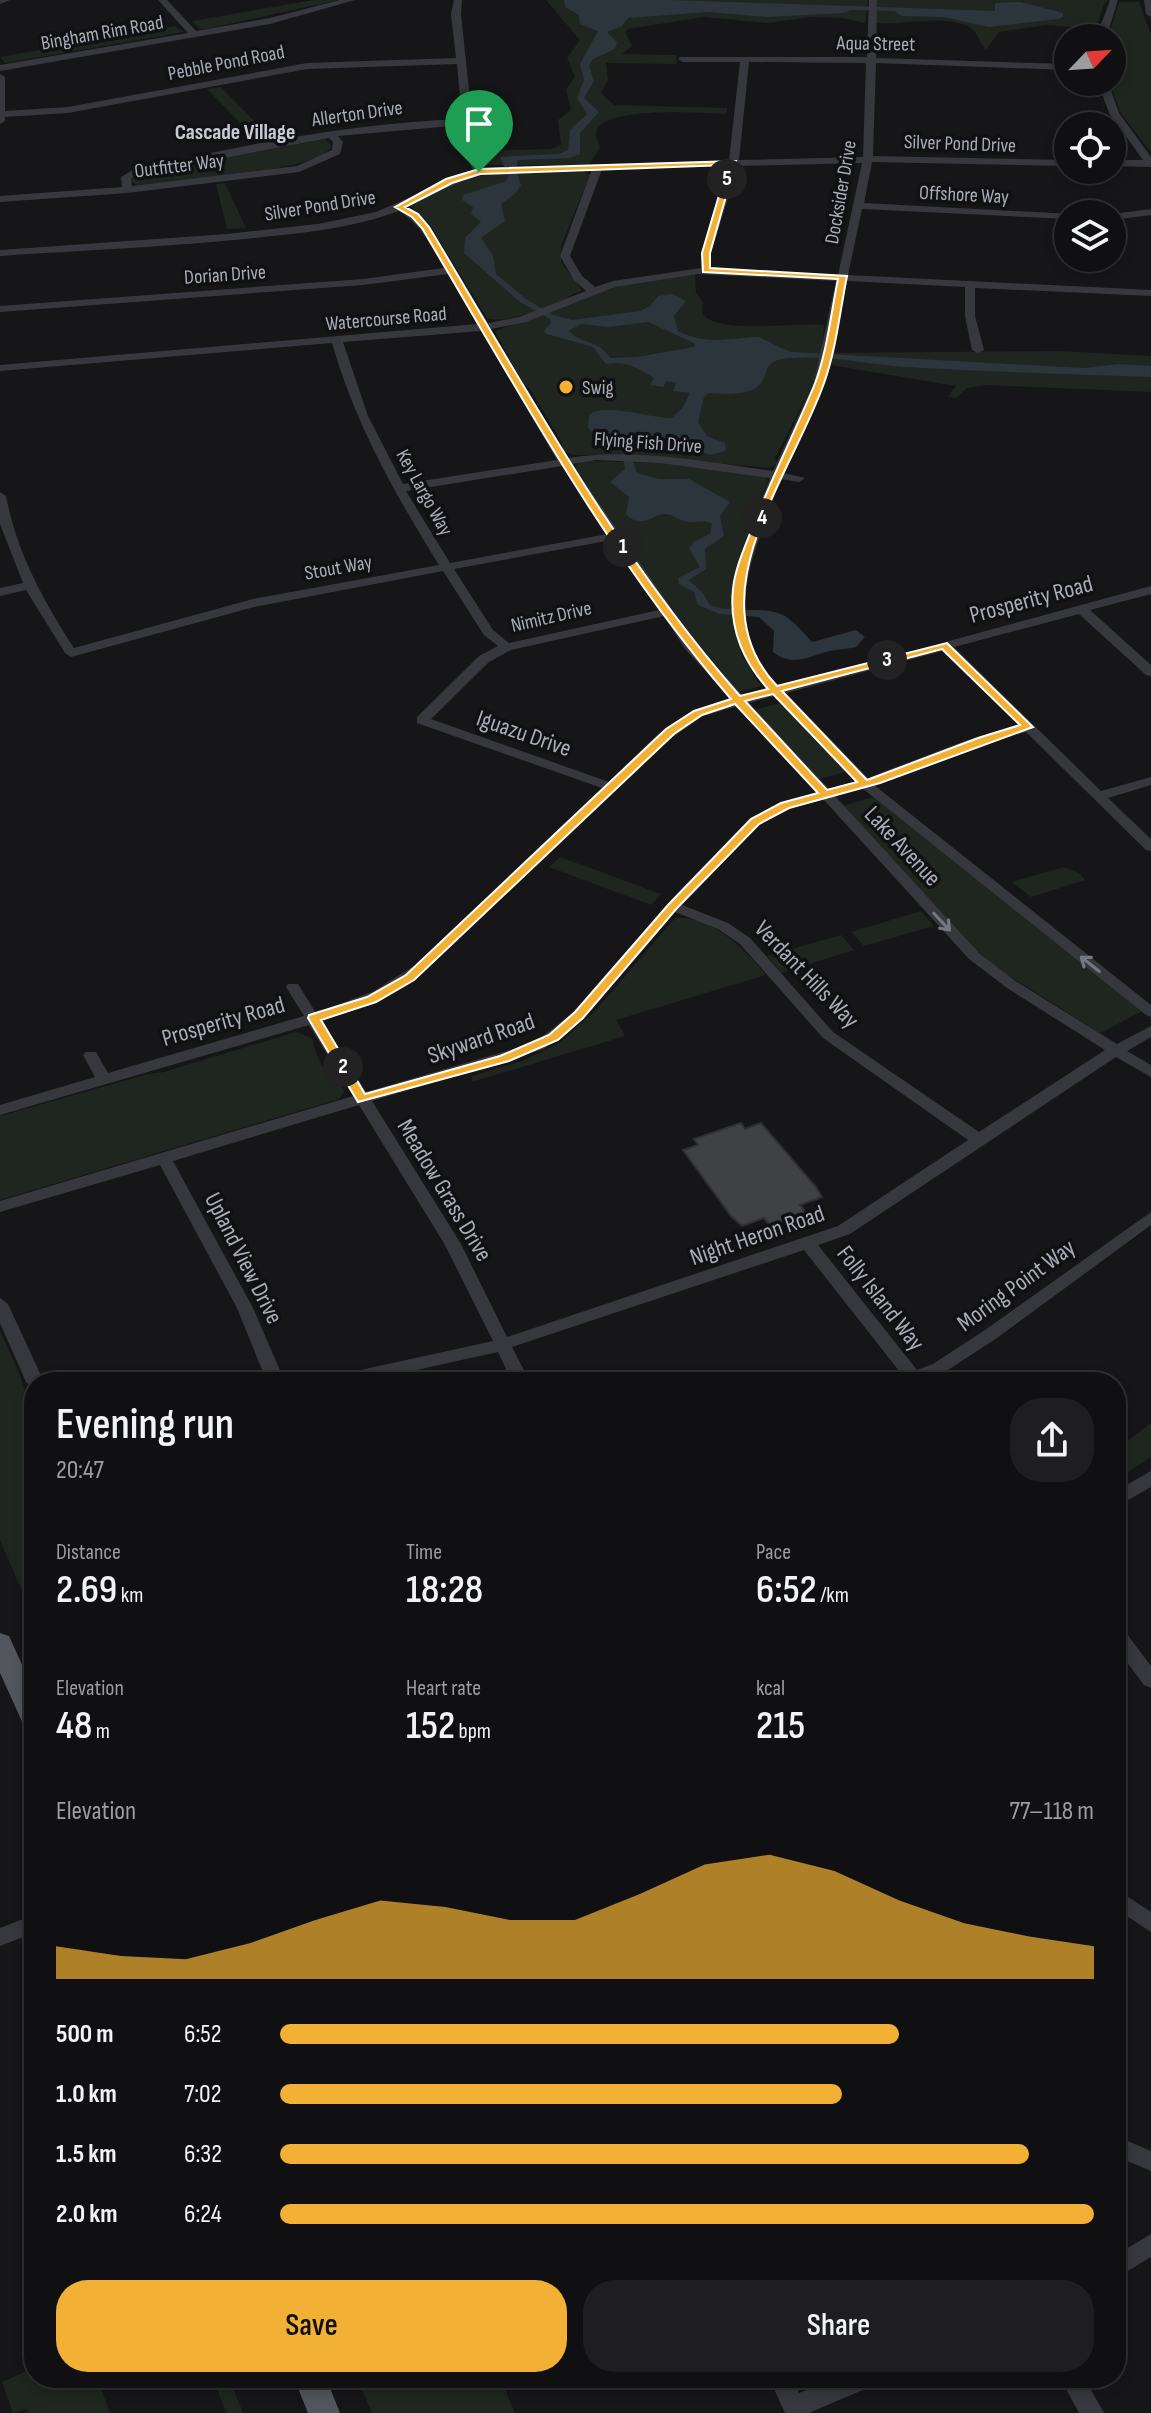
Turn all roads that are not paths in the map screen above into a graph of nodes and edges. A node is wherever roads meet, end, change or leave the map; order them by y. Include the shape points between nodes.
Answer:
1 (162, 0) edge
2 (351, 0) edge
3 (458, 0) edge
4 (873, 0) edge
5 (1114, 0) edge
6 (1148, 0) edge
7 (1151, 14) edge
8 (1106, 24) edge
9 (194, 34) junction
10 (683, 59) dead end
11 (745, 59) junction
12 (871, 60) junction
13 (461, 61) junction
14 (1054, 67) edge
15 (0, 68) edge
16 (0, 77) edge
17 (1108, 96) edge
18 (0, 114) edge
19 (0, 121) edge
20 (467, 122) junction
21 (331, 134) junction
22 (868, 159) junction
23 (733, 163) junction
24 (1054, 163) edge
25 (1126, 163) edge
26 (1151, 163) edge
27 (598, 166) junction
28 (479, 172) junction
29 (127, 190) junction
30 (0, 199) edge
31 (858, 206) junction
32 (399, 207) junction
33 (1151, 212) edge
34 (1054, 215) edge
35 (1126, 215) edge
36 (0, 253) edge
37 (452, 270) junction
38 (706, 271) junction
39 (843, 276) junction
40 (970, 286) junction
41 (593, 291) junction
42 (1151, 293) edge
43 (0, 309) edge
44 (484, 327) junction
45 (337, 340) junction
46 (978, 350) dead end
47 (0, 368) edge
48 (564, 461) junction
49 (777, 475) junction
50 (799, 478) dead end
51 (401, 488) junction
52 (0, 496) edge
53 (615, 536) junction
54 (448, 568) junction
55 (28, 586) junction
56 (1151, 590) edge
57 (0, 592) edge
58 (1081, 609) junction
59 (667, 612) junction
60 (944, 645) junction
61 (507, 647) junction
62 (1151, 672) edge
63 (775, 690) junction
64 (737, 700) junction
65 (422, 720) joint
66 (1028, 727) junction
67 (1151, 781) edge
68 (864, 783) junction
69 (611, 787) junction
70 (825, 794) junction
71 (1099, 796) junction
72 (1151, 847) edge
73 (673, 906) junction
74 (293, 987) dead end
75 (1151, 1012) edge
76 (314, 1018) junction
77 (1151, 1031) edge
78 (1116, 1049) junction
79 (91, 1055) dead end
80 (1151, 1072) edge
81 (103, 1078) junction
82 (362, 1099) junction
83 (0, 1110) edge
84 (981, 1141) junction
85 (164, 1158) junction
86 (0, 1207) edge
87 (1151, 1217) edge
88 (808, 1244) junction
89 (0, 1304) edge
90 (503, 1345) junction
91 (31, 1372) edge
92 (272, 1372) edge
93 (379, 1372) edge
94 (516, 1372) edge
95 (905, 1372) edge
96 (931, 1372) edge
97 (1151, 1478) edge
98 (1126, 1494) edge
99 (0, 1643) edge
100 (1126, 1647) edge
101 (1151, 1680) edge
102 (24, 1698) edge
103 (1126, 1905) edge
104 (1151, 1923) edge
105 (24, 1928) edge
106 (0, 1937) edge
107 (1126, 2150) edge
108 (1151, 2161) edge
109 (1151, 2244) edge
110 (1126, 2261) edge
111 (314, 2388) edge
112 (785, 2388) edge
113 (843, 2388) edge
114 (1077, 2388) edge
115 (796, 2410) edge
116 (324, 2413) edge
117 (1092, 2413) edge

1 - 9 street
2 - 9 street, Bingham Rim Road
3 - 13 street
4 - 12 street, Docksider Drive
5 - 8 street
6 - 7 street
9 - 15 street, Bingham Rim Road
10 - 11 street, Aqua Street
11 - 12 street, Aqua Street
11 - 23 street
12 - 14 street, Aqua Street
12 - 22 street, Docksider Drive
13 - 18 street, Pebble Pond Road via 307,66 73,109
13 - 20 street
16 - 18 street
17 - 26 street via 1114,113
18 - 19 street
20 - 21 street, Allerton Drive via 407,123
20 - 28 street via 472,161
21 - 29 street, Allerton Drive via 137,172 126,177
21 - 29 street, Outfitter Way via 338,142 337,152 308,167
22 - 23 street, Silver Pond Drive
22 - 24 street, Silver Pond Drive
22 - 31 street, Docksider Drive
23 - 27 street, Silver Pond Drive
23 - 38 street via 706,253
25 - 26 street
27 - 28 street, Silver Pond Drive
27 - 41 street via 565,256
28 - 32 street, Silver Pond Drive
29 - 30 street, Outfitter Way
31 - 34 street, Offshore Way
31 - 39 street, Docksider Drive
32 - 36 street, Silver Pond Drive via 370,218 285,230
32 - 37 street, Lake Avenue via 422,223
33 - 35 street
37 - 43 street, Dorian Drive via 363,282
37 - 44 street, Lake Avenue
38 - 39 street, Watercourse Road
38 - 41 street, Watercourse Road
39 - 40 street, Watercourse Road
39 - 49 street, Docksider Drive via 822,377
40 - 42 street, Watercourse Road
40 - 46 street via 970,320
41 - 44 street, Watercourse Road via 533,316
44 - 45 street, Watercourse Road
44 - 48 street, Lake Avenue
45 - 47 street, Watercourse Road
45 - 51 street, Key Largo Way via 358,407
48 - 49 street, Flying Fish Drive via 646,459
48 - 51 street, Flying Fish Drive
48 - 53 street, Lake Avenue
49 - 50 street, Flying Fish Drive
49 - 63 street, Lake Avenue via 744,563 738,603 751,661
51 - 54 street, Key Largo Way
52 - 55 street via 9,541
53 - 54 street, Stout Way
53 - 59 street, Lake Avenue
54 - 55 street, Stout Way via 253,603 71,653
54 - 61 street, Key Largo Way via 488,632
55 - 57 street
56 - 58 street, Prosperity Road
58 - 60 street, Prosperity Road
58 - 62 street
59 - 61 street, Nimitz Drive
59 - 64 street, Lake Avenue
60 - 63 street, Prosperity Road
60 - 66 street
61 - 65 street, Nimitz Drive via 484,659
63 - 64 street, Prosperity Road
63 - 68 street, Lake Avenue
64 - 69 street, Prosperity Road via 678,725
64 - 70 street, Lake Avenue
65 - 69 street, Iguazu Drive
66 - 68 street, Skyward Road
66 - 71 street
67 - 71 street
68 - 70 street, Skyward Road
75 -> 68 street, Lake Avenue
69 - 76 street, Prosperity Road via 410,977 371,1000
70 - 73 street, Skyward Road via 755,821
70 -> 78 street, Lake Avenue via 985,966
71 - 72 street
73 - 82 street, Skyward Road via 554,1037 504,1059
73 - 84 street, Verdant Hills Way via 745,941 828,1035
74 - 76 street, Meadow Grass Drive
76 - 81 street, Prosperity Road
76 - 82 street, Meadow Grass Drive
77 - 78 street, Night Heron Road
78 - 80 street, Lake Avenue
78 - 84 street, Night Heron Road
79 - 81 street
81 - 83 street, Prosperity Road
82 - 85 street, Skyward Road
82 - 90 street, Meadow Grass Drive via 453,1244
84 - 88 street, Night Heron Road via 844,1230
85 - 86 street, Skyward Road
85 - 92 street, Upland View Drive via 245,1308
87 - 96 street, Moring Point Way
88 - 90 street, Night Heron Road
88 - 95 street, Folly Island Way
89 - 91 street
90 - 93 street, Night Heron Road
90 - 94 street, Meadow Grass Drive
97 - 98 street
99 - 102 main road
100 - 101 street
103 - 104 street
105 - 106 street
107 - 108 street
109 - 110 street
111 - 116 main road
112 - 115 street
113 - 115 street
114 - 117 street

